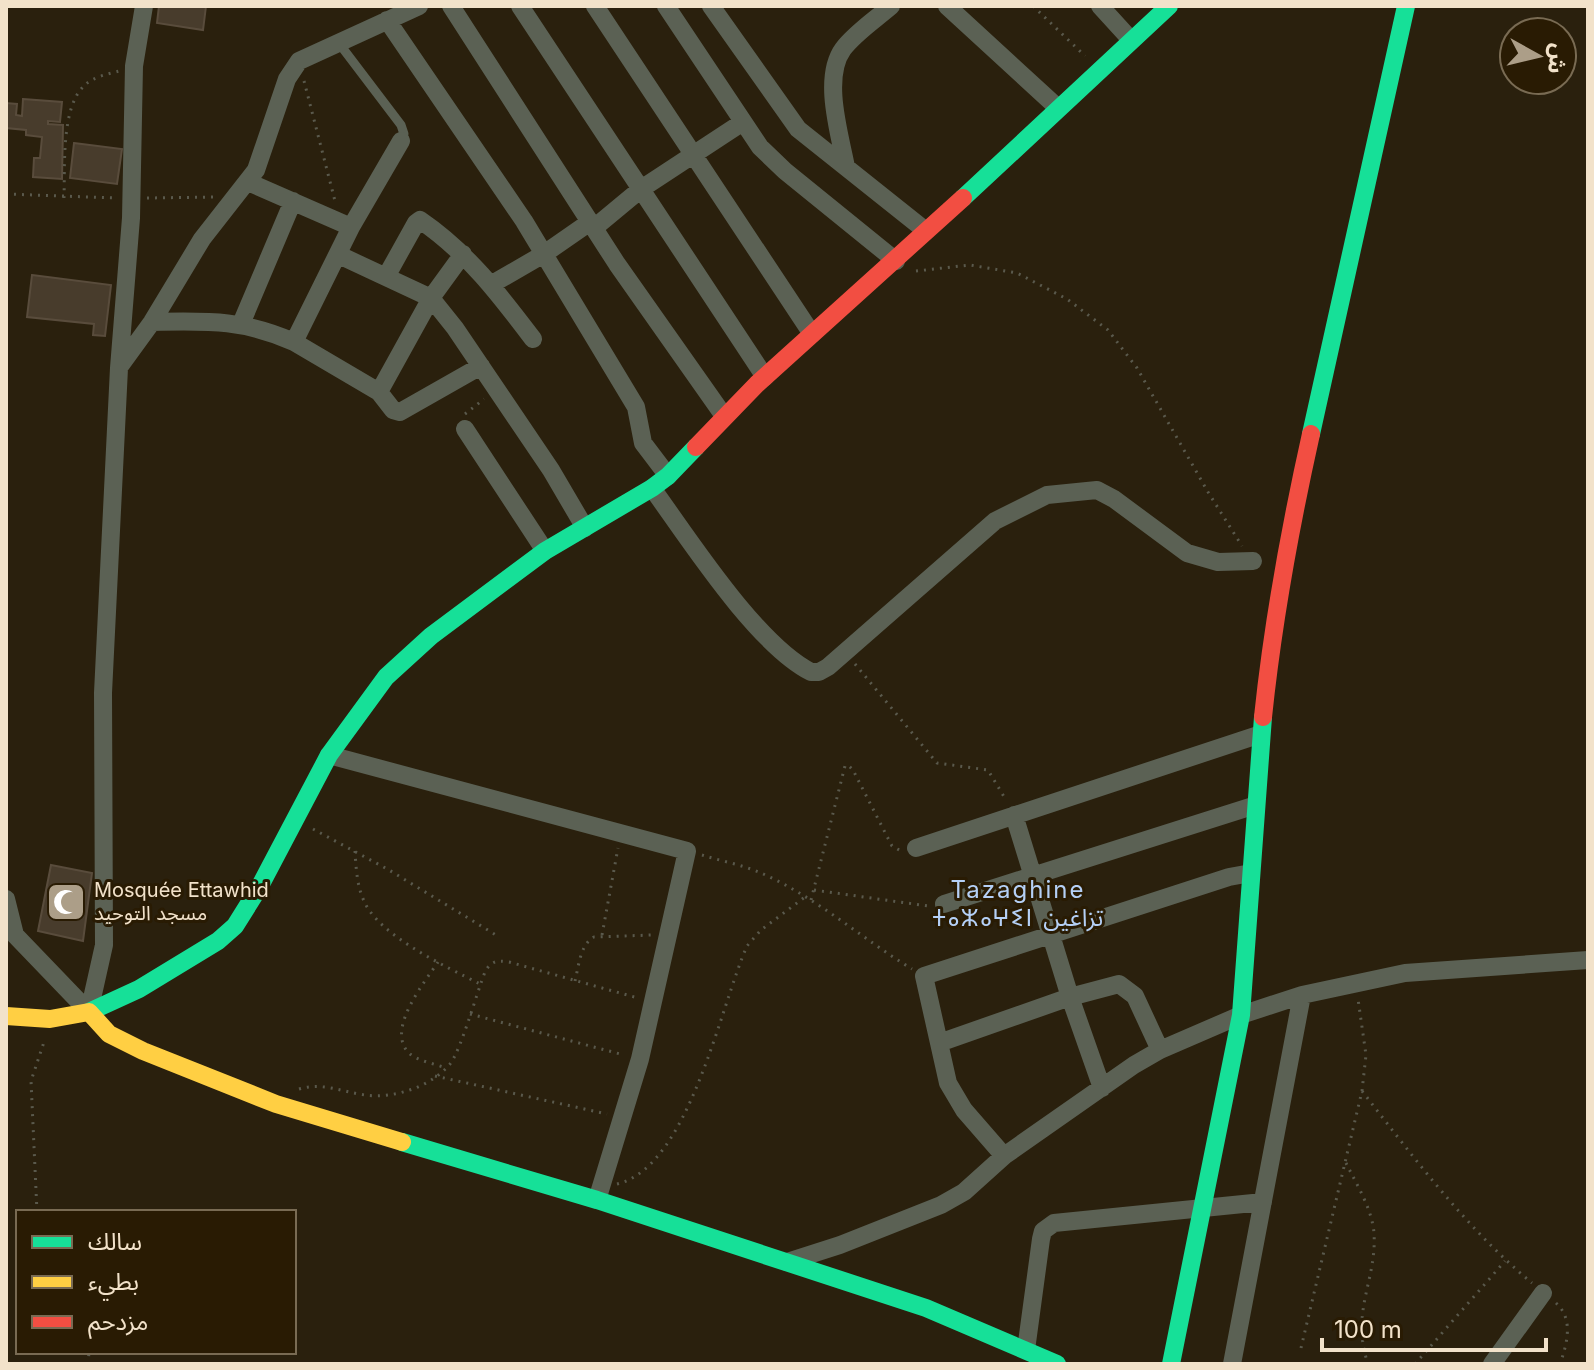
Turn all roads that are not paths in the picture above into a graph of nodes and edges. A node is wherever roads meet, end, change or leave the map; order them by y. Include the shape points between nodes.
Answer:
1 (144, 6) edge
2 (419, 6) edge
3 (451, 6) edge
4 (520, 6) edge
5 (595, 6) edge
6 (666, 6) edge
7 (711, 6) edge
8 (891, 6) edge
9 (947, 6) edge
10 (1100, 6) edge
11 (1169, 6) edge
12 (1406, 6) edge
13 (387, 20) junction
14 (1131, 40) junction
15 (338, 42) junction
16 (1058, 108) junction
17 (743, 122) junction
18 (401, 141) joint
19 (691, 154) junction
20 (846, 167) junction
21 (248, 182) junction
22 (641, 189) junction
23 (293, 201) junction
24 (346, 225) junction
25 (592, 225) junction
26 (926, 231) junction
27 (463, 254) junction
28 (544, 254) junction
29 (339, 255) junction
30 (903, 266) junction
31 (387, 275) junction
32 (492, 284) junction
33 (431, 298) junction
34 (152, 322) junction
35 (241, 324) junction
36 (812, 334) junction
37 (533, 339) dead end
38 (294, 342) junction
39 (481, 366) junction
40 (119, 368) junction
41 (765, 377) junction
42 (379, 392) junction
43 (724, 416) junction
44 (465, 429) road end
45 (668, 476) junction
46 (652, 488) junction
47 (585, 528) junction
48 (545, 551) junction
49 (1253, 561) road end
50 (1261, 734) junction
51 (329, 755) junction
52 (1256, 805) junction
53 (1014, 815) junction
54 (916, 848) road end
55 (1251, 873) junction
56 (1031, 875) junction
57 (6, 899) edge
58 (944, 904) road end
59 (1050, 935) junction
60 (1588, 960) edge
61 (1302, 995) junction
62 (1070, 997) junction
63 (89, 1012) junction
64 (1241, 1015) junction
65 (6, 1016) edge
66 (939, 1043) junction
67 (1160, 1050) junction
68 (1102, 1088) junction
69 (1004, 1156) junction
70 (599, 1194) junction
71 (1263, 1202) junction
72 (1201, 1209) junction
73 (787, 1262) junction
74 (1543, 1293) road end
75 (1026, 1350) junction
76 (1057, 1364) edge
77 (1171, 1364) edge
78 (1232, 1364) edge
79 (1492, 1364) edge

1 - 40 street via 134,66 131,218
2 - 13 street
3 - 25 street
4 - 22 street
5 - 19 street
6 - 17 street
7 - 20 street via 798,129
8 - 20 street via 838,58 833,90
9 - 16 street
10 - 14 street
11 - 14 street
12 - 50 street via 1286,546
13 - 15 street
13 - 28 street
14 - 16 street
15 - 18 lane via 401,125
15 - 21 street via 299,61 287,79 262,157
16 - 26 street
17 - 19 street
17 - 30 street via 774,161
18 - 24 street
19 - 22 street
19 - 36 street
20 - 26 street
21 - 23 street
21 - 34 street via 202,239
22 - 25 street
22 - 41 street
23 - 24 street
23 - 35 street
24 - 29 street
25 - 28 street
25 - 43 street
26 - 30 street
27 - 31 street via 418,221
27 - 32 street
27 - 33 street
28 - 32 street
28 - 45 street via 636,407 648,453
29 - 31 street
29 - 38 street
30 - 36 street
31 - 33 street
32 - 37 street
33 - 39 street
33 - 42 street
34 - 35 street
34 - 40 street
35 - 38 street
36 - 41 street
38 - 42 street
39 - 42 street via 400,412
39 - 47 street
40 - 63 street via 103,693 104,945
41 - 43 street
43 - 45 street
44 - 48 street
45 - 46 street
46 - 47 street
46 - 49 street via 763,633 811,672 819,672 845,651 995,521 1047,495 1097,490 1187,553 1218,562
47 - 48 street
48 - 51 street via 431,636 386,677
50 - 52 street
50 - 53 street
51 - 63 street via 235,926 139,989
51 - 70 street via 687,851 640,1059
52 - 55 street
52 - 56 street
53 - 54 street
53 - 56 street
55 - 59 street
55 - 64 street
56 - 58 street
56 - 59 street
57 - 63 street via 15,935
59 - 62 street
59 - 66 street via 924,976
60 - 61 street via 1405,973
61 - 64 street
61 - 71 street
62 - 66 street
62 - 67 street via 1119,984 1127,988
62 - 68 street
63 - 65 street via 50,1019
63 - 70 street via 109,1034 143,1051 276,1104
64 - 67 street
64 - 72 street
66 - 69 street via 948,1083
67 - 68 street
68 - 69 street
69 - 73 street via 941,1205
70 - 73 street
71 - 72 street
71 - 78 street
72 - 75 street via 1047,1226
72 - 77 street
73 - 75 street via 926,1308
74 - 79 street
75 - 76 street

